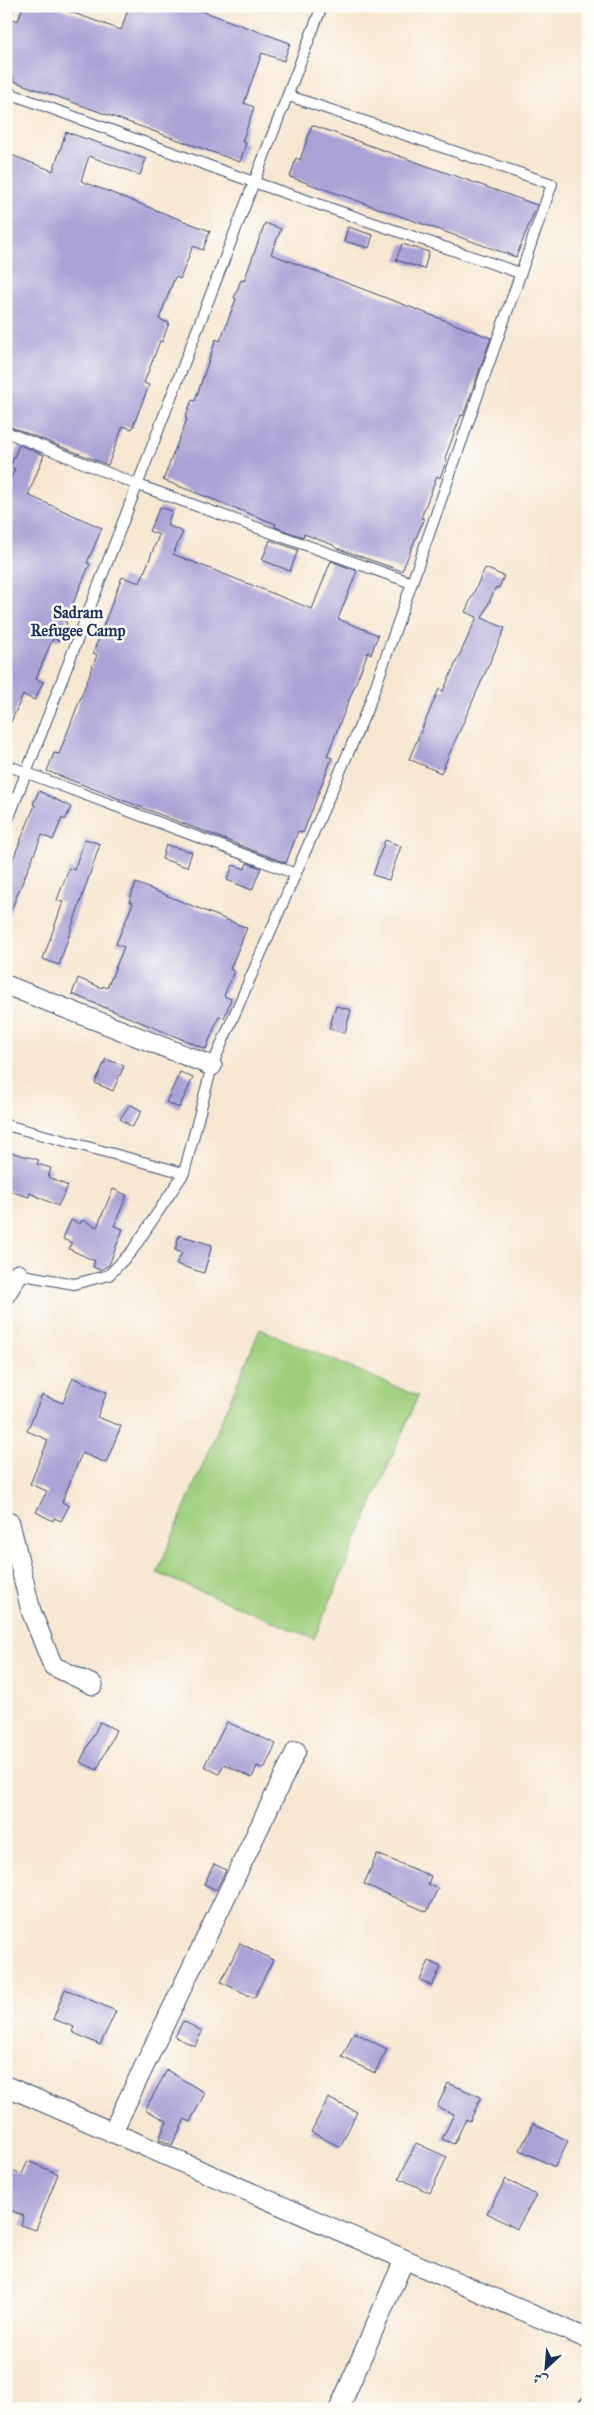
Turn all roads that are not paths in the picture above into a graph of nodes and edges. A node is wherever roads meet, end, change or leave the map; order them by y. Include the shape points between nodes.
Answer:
1 (8, 6) edge
2 (322, 6) edge
3 (6, 13) edge
4 (6, 92) edge
5 (289, 96) junction
6 (256, 183) junction
7 (520, 273) junction
8 (6, 432) edge
9 (138, 485) junction
10 (412, 583) junction
11 (6, 765) edge
12 (26, 773) junction
13 (6, 826) edge
14 (296, 874) junction
15 (6, 985) edge
16 (212, 1066) junction
17 (6, 1125) edge
18 (184, 1173) junction
19 (12, 1273) edge
20 (6, 1294) edge
21 (6, 1522) edge
22 (93, 1686) dead end
23 (296, 1751) dead end
24 (6, 2086) edge
25 (112, 2133) junction
26 (404, 2260) junction
27 (588, 2339) edge
28 (339, 2409) edge

1 - 3 lane
2 - 5 lane
4 - 6 lane
5 - 6 lane
5 - 7 lane via 552,184
6 - 7 lane
6 - 9 lane
7 - 10 lane
8 - 9 lane
9 - 10 lane
9 - 12 lane
10 - 14 lane via 369,705
11 - 12 lane
12 - 13 lane
12 - 14 lane
14 - 16 lane
15 - 16 street
16 - 18 lane
17 - 18 lane
18 - 19 lane via 132,1251 109,1275 74,1284
19 - 20 street
21 - 22 street via 10,1523 32,1611 53,1666
23 - 25 street
24 - 25 street
25 - 26 street
26 - 27 street
26 - 28 street

